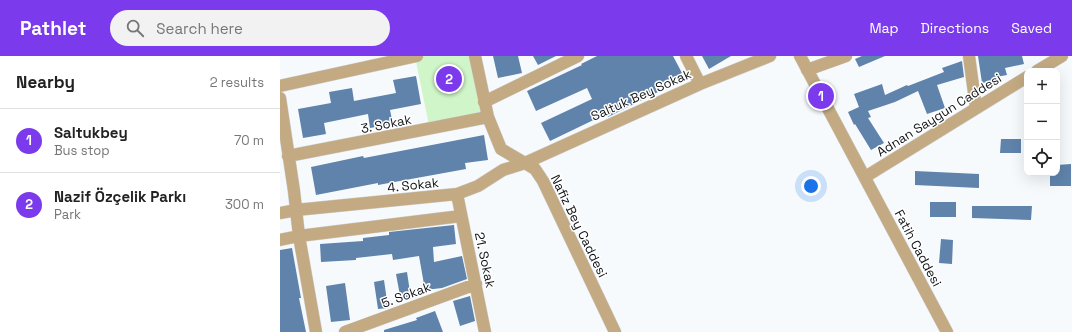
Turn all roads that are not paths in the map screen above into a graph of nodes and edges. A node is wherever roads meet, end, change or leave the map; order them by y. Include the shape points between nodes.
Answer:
1 (417, 56) edge
2 (474, 56) edge
3 (578, 56) edge
4 (686, 56) edge
5 (770, 56) edge
6 (800, 56) edge
7 (846, 56) edge
8 (969, 56) edge
9 (1059, 57) edge
10 (1042, 68) edge
11 (807, 70) junction
12 (1024, 79) edge
13 (700, 84) junction
14 (280, 86) edge
15 (280, 98) edge
16 (484, 102) junction
17 (976, 108) junction
18 (488, 117) junction
19 (282, 134) edge
20 (501, 149) junction
21 (288, 156) junction
22 (525, 163) junction
23 (503, 170) junction
24 (865, 177) junction
25 (456, 194) junction
26 (296, 210) junction
27 (280, 212) edge
28 (461, 216) junction
29 (299, 236) junction
30 (280, 240) edge
31 (476, 284) junction
32 (316, 332) edge
33 (345, 332) edge
34 (486, 332) edge
35 (615, 332) edge
36 (947, 332) edge

1 - 14 street
2 - 16 street
3 - 16 street
4 - 13 street
5 - 13 street, Saltuk Bey Sokak
6 - 11 street, Fatih Caddesi
7 - 11 street
8 - 17 street
9 - 10 street
11 - 24 street, Fatih Caddesi
12 - 17 street, Adnan Saygun Caddesi
13 - 22 street, Saltuk Bey Sokak
15 - 19 street
16 - 18 street
17 - 24 street, Adnan Saygun Caddesi
18 - 20 street
18 - 21 street, 3. Sokak
19 - 21 street
20 - 22 street, Nafiz Bey Caddesi
20 - 23 street
21 - 26 street
22 - 23 street, 4. Sokak
22 - 35 street, Nafiz Bey Caddesi via 535,169 542,181
23 - 25 street, 4. Sokak via 478,186
24 - 36 street, Fatih Caddesi
25 - 26 street, 4. Sokak
25 - 28 street, 21. Sokak
26 - 27 street, 4. Sokak
26 - 29 street
28 - 29 street
28 - 31 street, 21. Sokak
29 - 30 street
29 - 32 street
31 - 33 street, 5. Sokak
31 - 34 street, 21. Sokak

